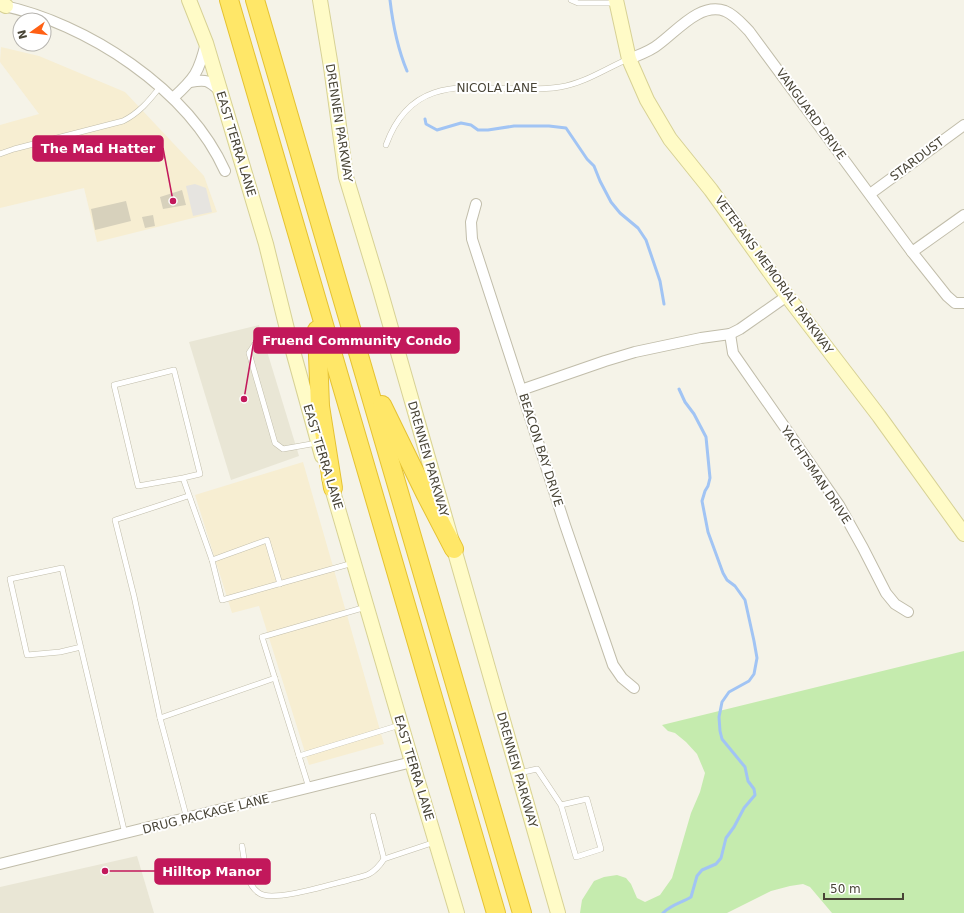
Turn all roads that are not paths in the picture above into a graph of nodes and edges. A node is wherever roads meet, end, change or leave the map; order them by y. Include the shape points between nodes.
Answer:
1 (189, 0) edge
2 (229, 0) edge
3 (256, 0) edge
4 (320, 0) edge
5 (571, 0) edge
6 (616, 2) edge
7 (2, 5) edge
8 (206, 43) junction
9 (629, 59) junction
10 (190, 82) junction
11 (160, 87) junction
12 (220, 91) junction
13 (173, 98) junction
14 (964, 125) edge
15 (386, 145) dead end
16 (0, 154) edge
17 (225, 172) dead end
18 (870, 194) junction
19 (476, 204) dead end
20 (964, 215) edge
21 (912, 252) junction
22 (787, 296) junction
23 (316, 301) junction
24 (963, 304) edge
25 (288, 333) junction
26 (730, 334) junction
27 (360, 360) junction
28 (521, 390) junction
29 (317, 443) junction
30 (183, 478) junction
31 (333, 488) junction
32 (188, 496) junction
33 (964, 534) edge
34 (454, 549) junction
35 (212, 560) junction
36 (354, 563) junction
37 (280, 584) junction
38 (367, 606) junction
39 (908, 612) dead end
40 (81, 647) junction
41 (274, 678) junction
42 (634, 688) dead end
43 (160, 718) junction
44 (401, 725) junction
45 (299, 756) junction
46 (412, 762) junction
47 (518, 774) junction
48 (309, 788) junction
49 (561, 805) junction
50 (374, 816) dead end
51 (187, 819) junction
52 (125, 834) junction
53 (436, 842) junction
54 (242, 846) dead end
55 (384, 859) junction
56 (0, 864) edge
57 (457, 913) edge
58 (496, 913) edge
59 (522, 913) edge
60 (558, 913) edge

1 - 8 main road, EAST TERRA LANE
2 - 23 highway
3 - 27 highway
4 - 34 main road, DRENNEN PARKWAY via 346,177
5 - 6 lane via 578,4
6 - 9 main road, VETERANS MEMORIAL PARKWAY
7 - 11 street via 34,14 90,38 114,52
8 - 10 street via 201,64
8 - 12 main road, EAST TERRA LANE
9 - 15 lane, NICOLA LANE via 590,78 560,87 457,87 441,90 423,97 401,115 391,130
9 - 18 street, VANGUARD DRIVE via 658,46 701,13 712,10 725,11 736,17
9 - 22 main road, VETERANS MEMORIAL PARKWAY via 670,139 711,190
10 - 12 street via 202,79
10 - 13 street
11 - 13 street
11 - 16 lane via 146,105 134,116 123,121 14,148
12 - 25 main road, EAST TERRA LANE via 266,244
13 - 17 street via 211,145
14 - 18 street, STARDUST
18 - 21 street, VANGUARD DRIVE
19 - 28 street, BEACON BAY DRIVE via 471,222 472,239
20 - 21 street
21 - 24 street, VANGUARD DRIVE via 947,296 955,303
22 - 26 street
22 - 33 main road, VETERANS MEMORIAL PARKWAY via 879,416
23 - 31 highway via 320,406
23 - 58 highway
25 - 29 main road, EAST TERRA LANE
25 - 29 lane via 255,344 249,353 275,443 283,449
26 - 28 street via 635,352
26 - 39 street, YACHTSMAN DRIVE via 733,353 839,505 886,593 895,604
27 - 34 highway
27 - 59 highway
28 - 42 street, BEACON BAY DRIVE via 613,666
29 - 31 main road, EAST TERRA LANE
30 - 30 lane via 200,474 174,370 114,385 138,486
30 - 32 lane
31 - 36 main road, EAST TERRA LANE
32 - 35 lane
32 - 43 lane via 115,520
34 - 47 main road, DRENNEN PARKWAY
35 - 37 lane via 222,600
35 - 37 lane via 268,540
36 - 37 lane
36 - 38 main road, EAST TERRA LANE
38 - 41 lane via 262,637
38 - 44 main road, EAST TERRA LANE
40 - 40 lane via 62,568 10,579 27,655
40 - 52 lane
41 - 43 lane
41 - 45 lane
43 - 51 lane
44 - 45 lane
44 - 46 main road, EAST TERRA LANE
45 - 48 lane
46 - 48 street, DRUG PACKAGE LANE
46 - 53 main road, EAST TERRA LANE
47 - 49 lane via 537,770
47 - 60 main road, DRENNEN PARKWAY
48 - 51 street, DRUG PACKAGE LANE
49 - 49 lane via 576,856 600,850 587,799
50 - 55 lane
51 - 52 street, DRUG PACKAGE LANE
52 - 56 street, DRUG PACKAGE LANE
53 - 55 lane
53 - 57 main road, EAST TERRA LANE
54 - 55 lane via 251,886 261,895 278,896 308,891 369,874 380,866

